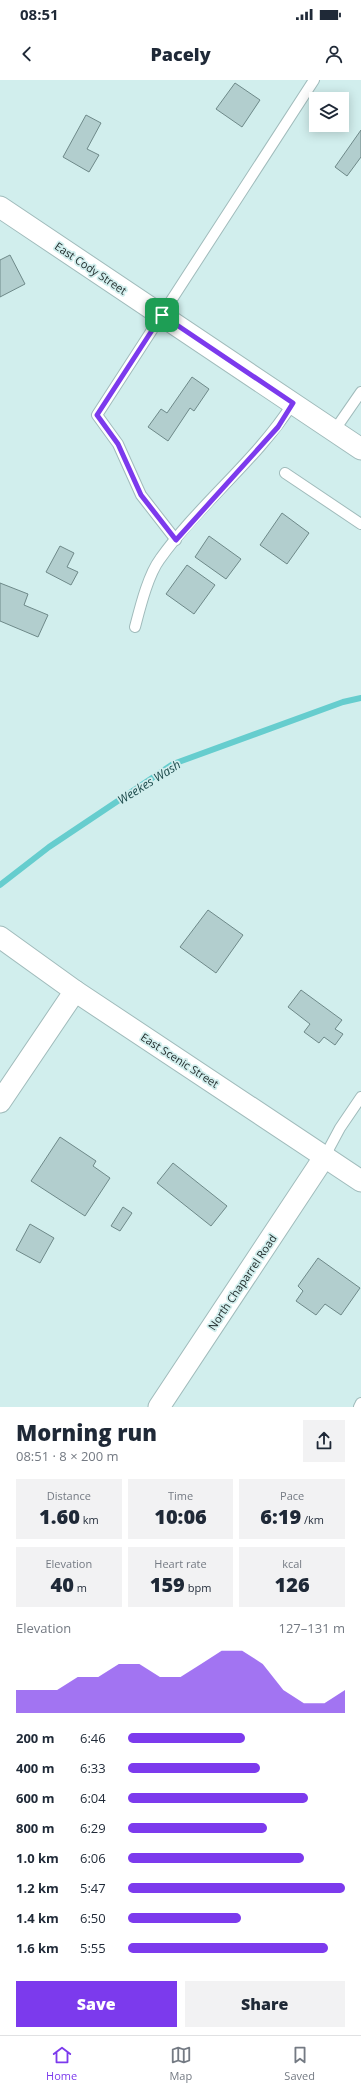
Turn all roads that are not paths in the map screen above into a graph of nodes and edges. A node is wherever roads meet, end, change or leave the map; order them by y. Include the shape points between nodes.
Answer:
1 (314, 80) edge
2 (0, 207) edge
3 (162, 315) junction
4 (361, 392) edge
5 (293, 403) junction
6 (334, 431) junction
7 (361, 449) edge
8 (285, 473) dead end
9 (361, 524) edge
10 (176, 540) junction
11 (135, 627) dead end
12 (0, 937) edge
13 (75, 991) junction
14 (361, 1097) edge
15 (0, 1102) edge
16 (325, 1156) junction
17 (361, 1180) edge
18 (361, 1403) edge
19 (159, 1407) edge
20 (359, 1407) edge

1 - 3 lane
2 - 3 street, East Cody Street
3 - 5 street, East Cody Street
3 - 10 lane via 97,415 118,444 141,495
4 - 6 lane
5 - 6 street, East Cody Street
5 - 10 lane via 278,427
6 - 7 street, East Cody Street
8 - 9 lane
10 - 11 lane via 159,560 141,603
12 - 13 street, East Scenic Street
13 - 15 street
13 - 16 street, East Scenic Street
14 - 16 lane
16 - 17 street, East Scenic Street
16 - 19 street, North Chaparrel Road
18 - 20 lane

